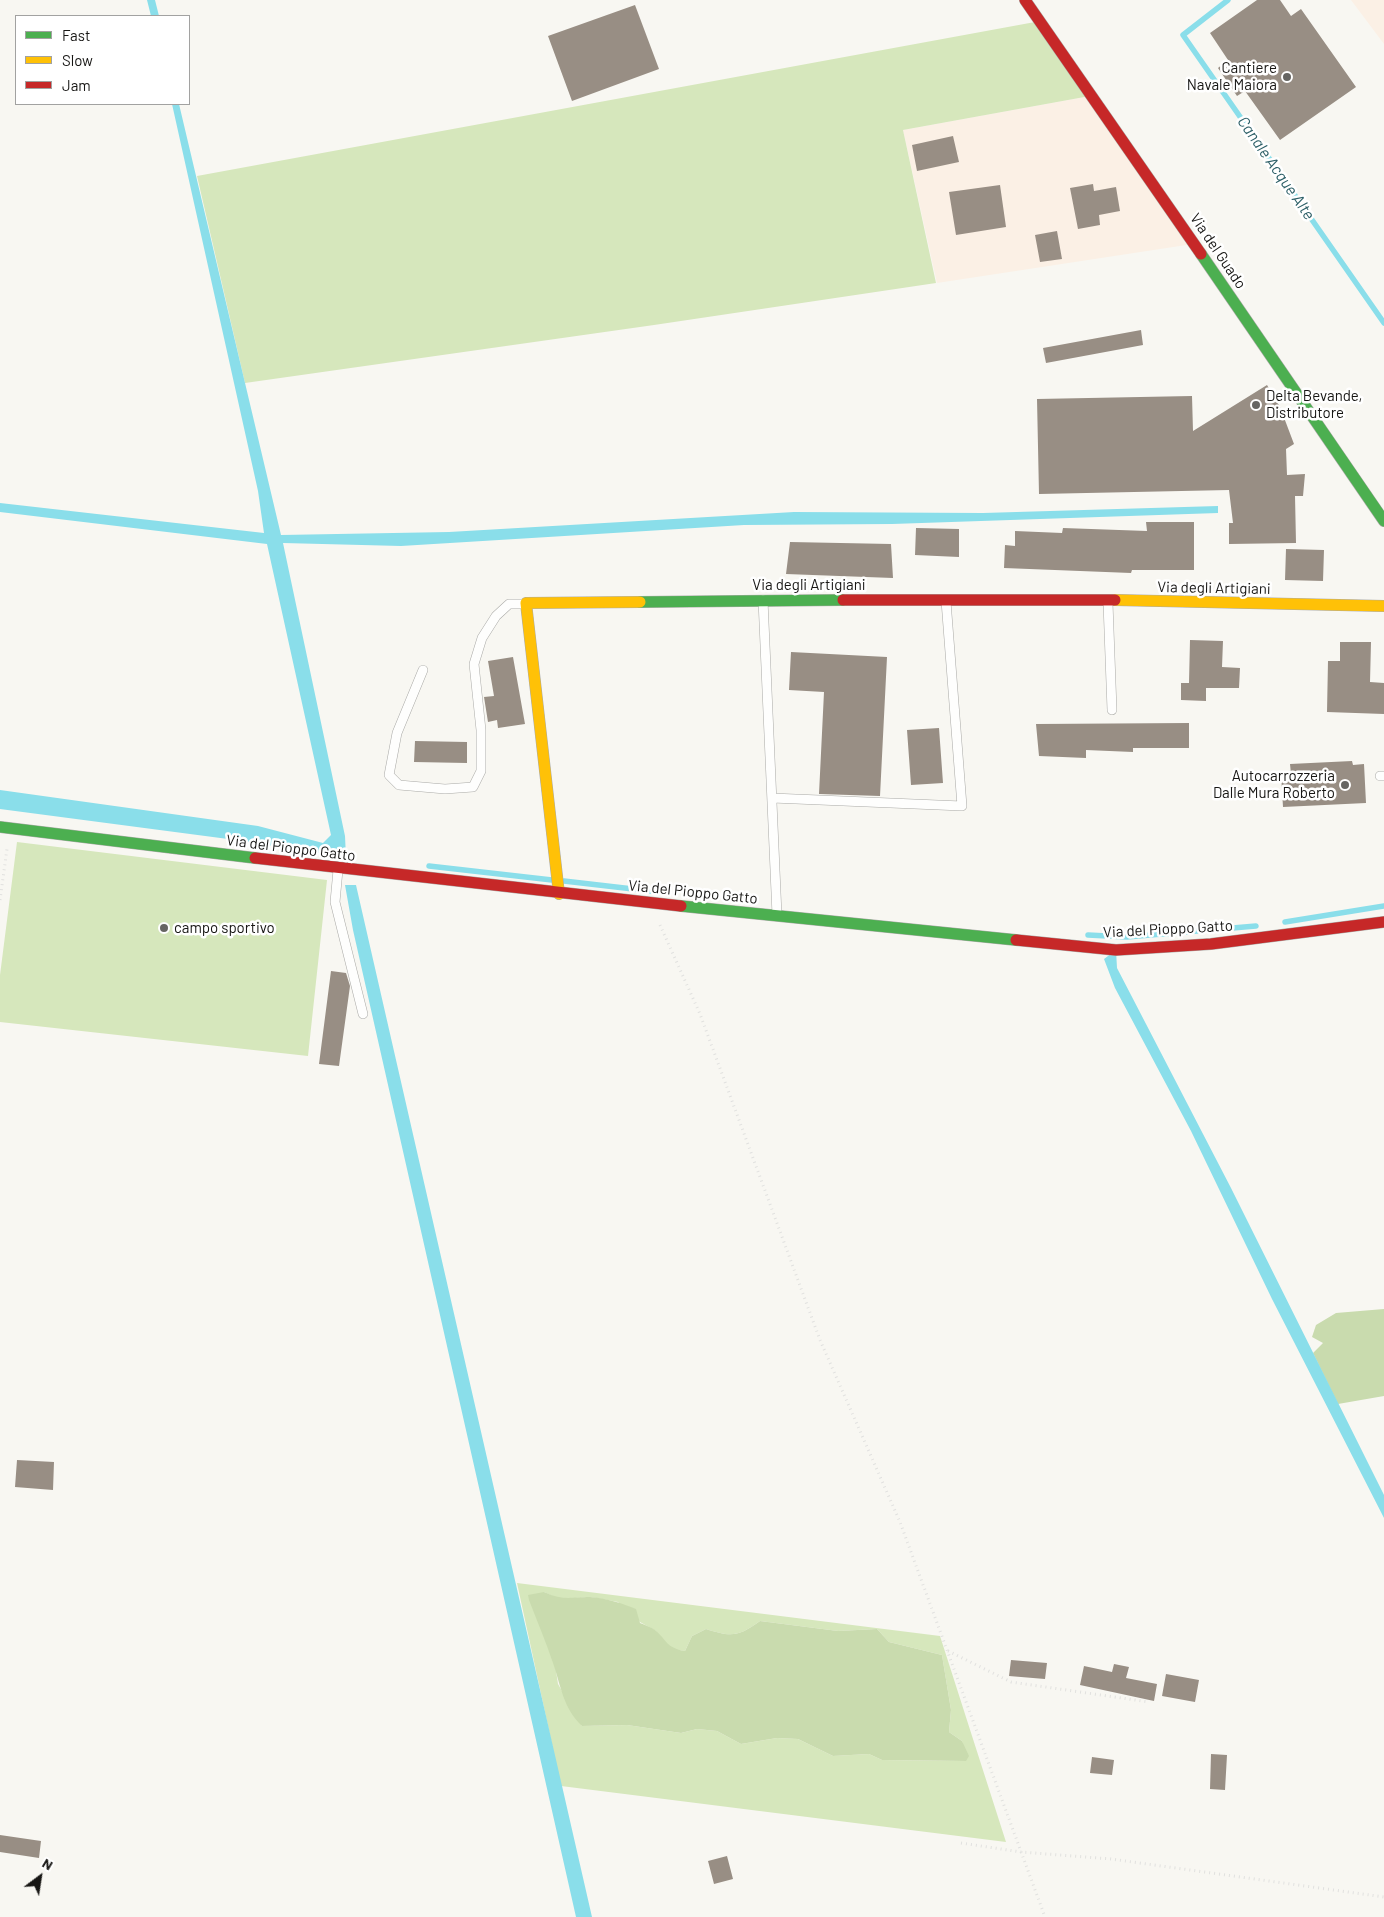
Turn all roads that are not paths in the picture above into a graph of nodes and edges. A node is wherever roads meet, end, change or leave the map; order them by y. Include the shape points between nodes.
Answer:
1 (1025, 0) edge
2 (1384, 521) edge
3 (763, 600) junction
4 (946, 600) junction
5 (1108, 600) junction
6 (526, 604) junction
7 (1384, 606) edge
8 (422, 670) dead end
9 (1112, 710) dead end
10 (772, 798) junction
11 (5, 828) edge
12 (338, 869) junction
13 (559, 894) junction
14 (777, 916) junction
15 (1384, 922) edge
16 (363, 1014) dead end

1 - 2 street, Via del Guado
3 - 4 street, Via degli Artigiani
3 - 6 street, Via degli Artigiani
3 - 10 lane
4 - 5 street, Via degli Artigiani
4 - 10 lane via 962,806
5 - 7 street, Via degli Artigiani
5 - 9 lane
6 - 8 lane via 509,604 496,616 482,638 474,664 481,771 473,787 444,789 399,785 389,775 397,733
6 - 13 street
10 - 14 lane
11 - 12 street, Via del Pioppo Gatto
12 - 13 street, Via del Pioppo Gatto
12 - 16 lane via 335,902
13 - 14 street, Via del Pioppo Gatto
14 - 15 street, Via del Pioppo Gatto via 1116,950 1211,944

